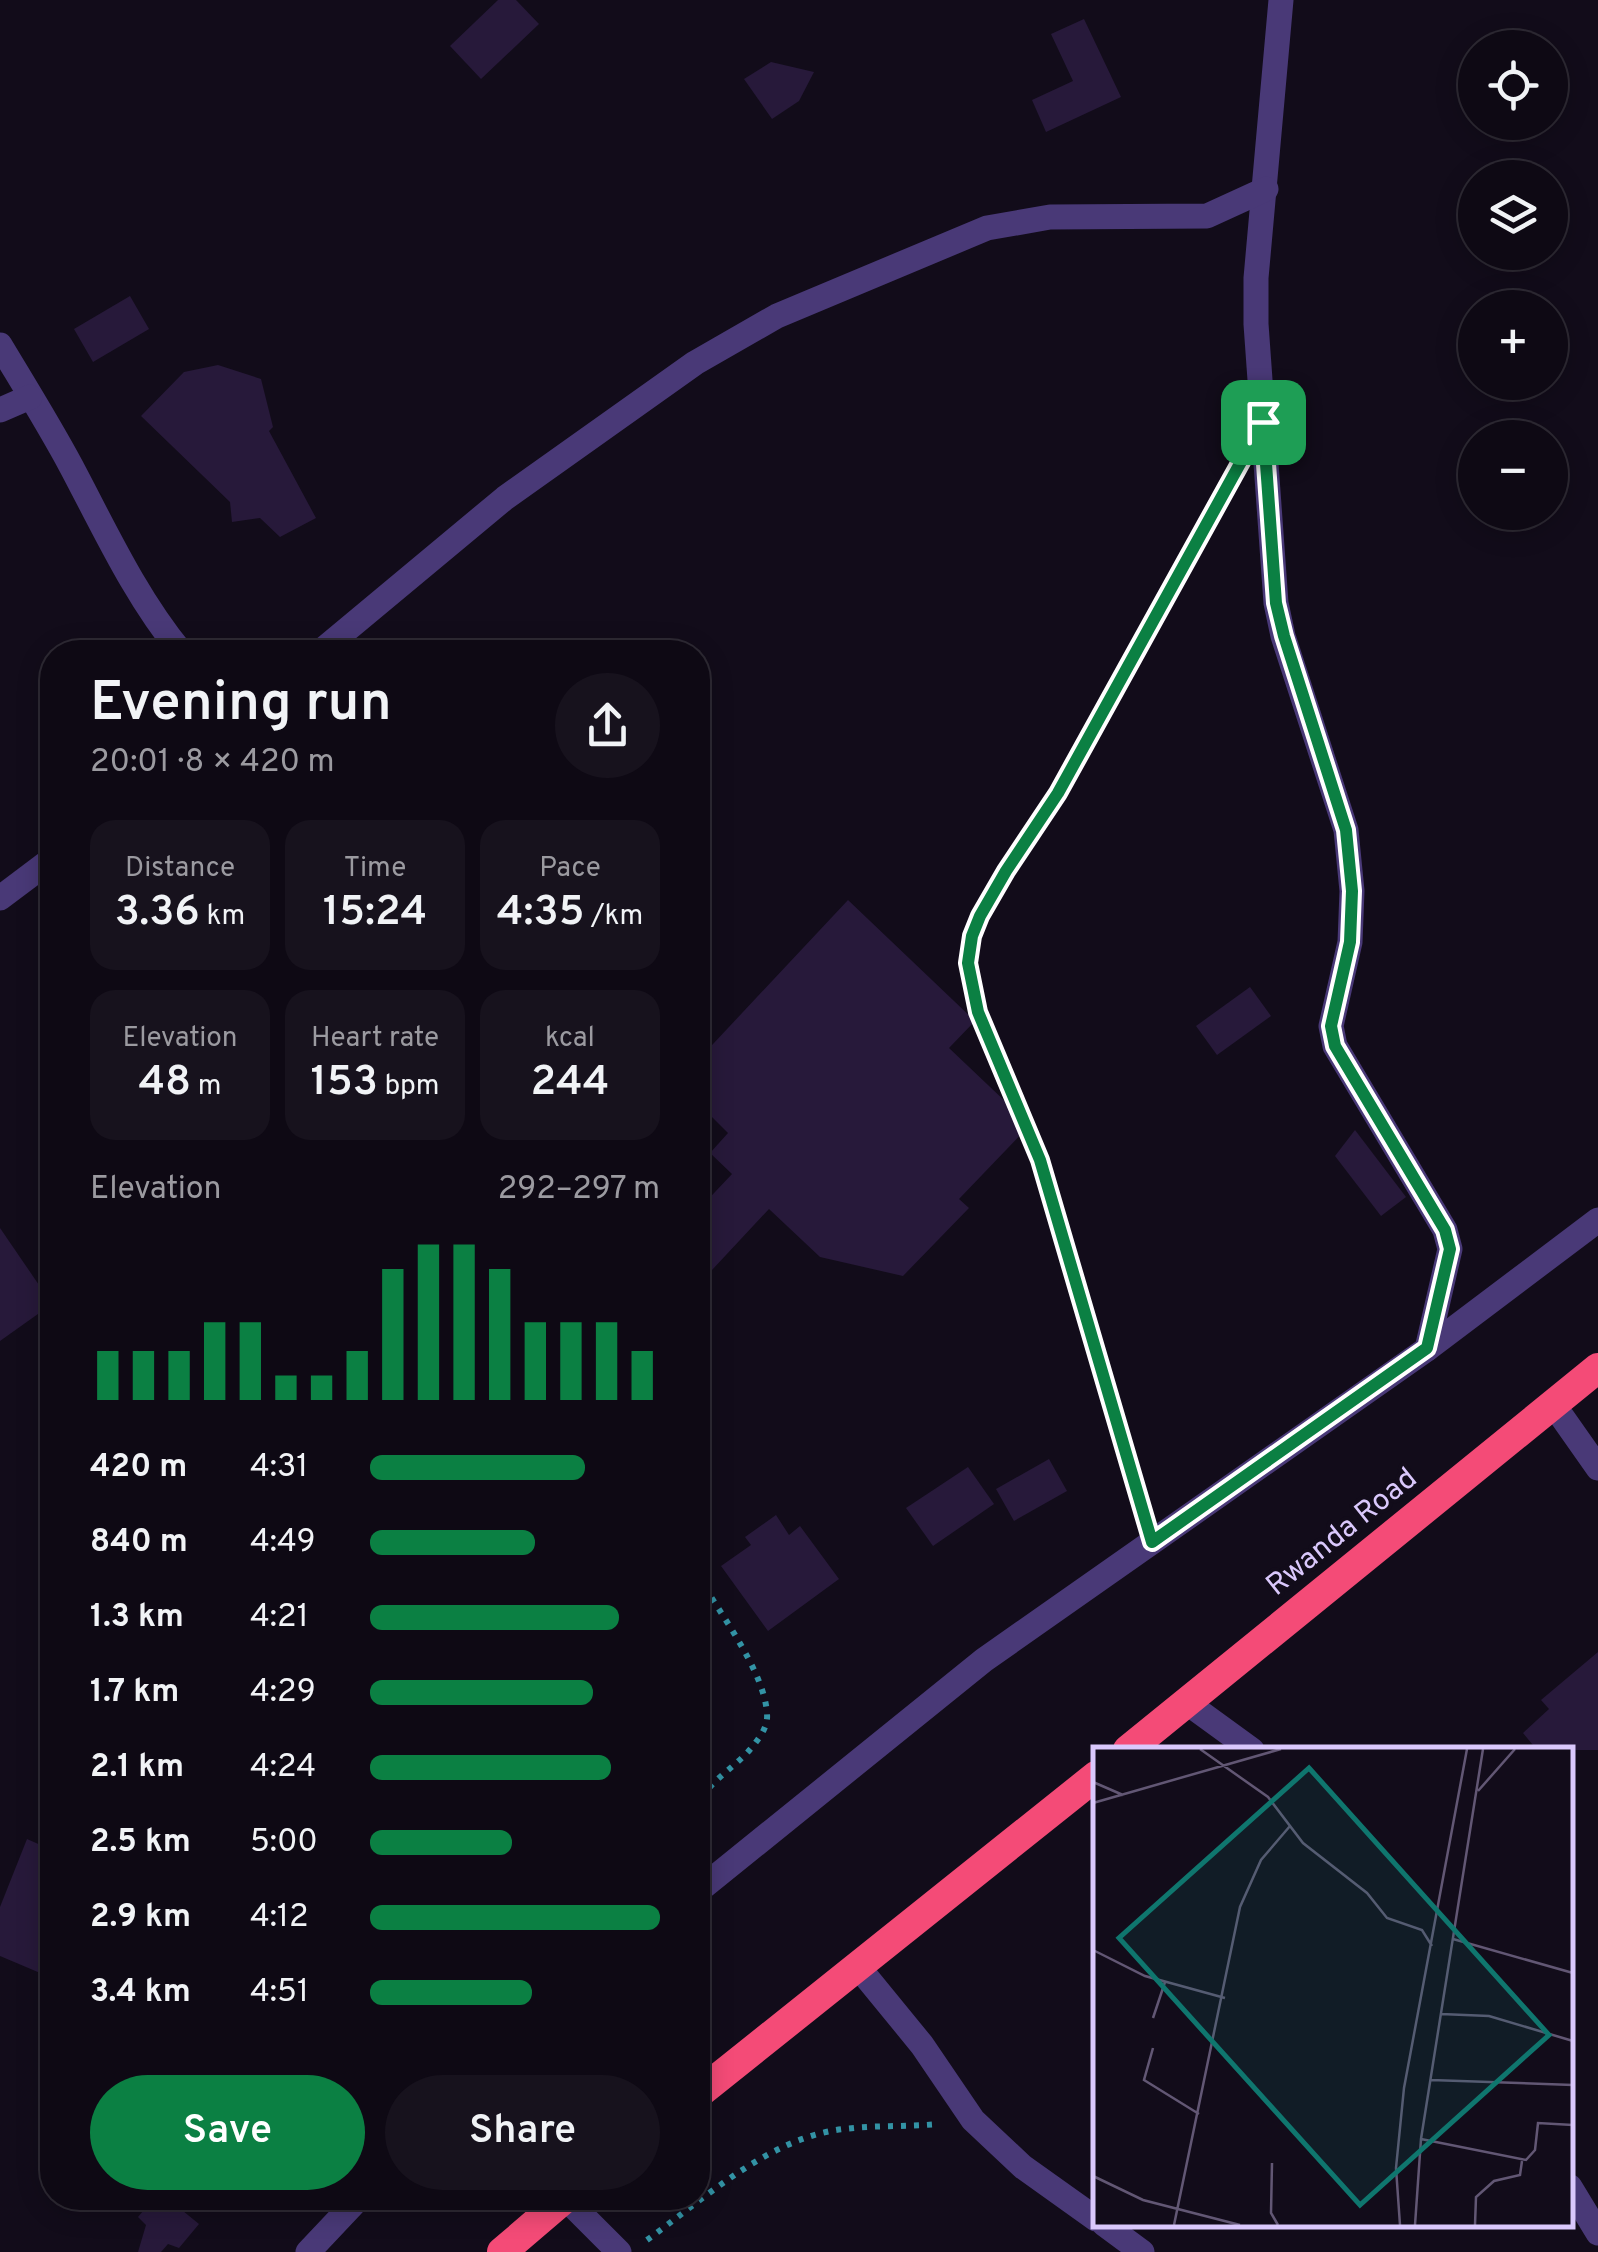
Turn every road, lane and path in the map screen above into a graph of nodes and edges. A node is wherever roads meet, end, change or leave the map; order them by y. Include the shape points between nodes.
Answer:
1 (1281, 0) edge
2 (1266, 188) junction
3 (0, 345) edge
4 (30, 396) junction
5 (0, 410) edge
6 (1236, 471) dead end
7 (172, 640) edge
8 (334, 640) edge
9 (40, 868) edge
10 (0, 898) edge
11 (1598, 1220) edge
12 (1427, 1348) junction
13 (1598, 1368) edge
14 (1553, 1404) junction
15 (1598, 1468) edge
16 (1152, 1542) junction
17 (710, 1596) edge
18 (1186, 1702) junction
19 (1132, 1747) edge
20 (1248, 1747) edge
21 (1093, 1778) edge
22 (710, 1783) edge
23 (710, 1880) edge
24 (859, 1968) junction
25 (710, 2085) edge
26 (973, 2120) junction
27 (1573, 2192) edge
28 (710, 2195) edge
29 (348, 2210) edge
30 (551, 2210) edge
31 (577, 2210) edge
32 (689, 2210) edge
33 (1093, 2217) edge
34 (1108, 2227) edge
35 (1598, 2232) edge
36 (643, 2242) dead end
37 (308, 2252) edge
38 (502, 2252) edge
39 (618, 2252) edge
40 (1142, 2252) edge

1 - 2 street
2 - 8 street via 1206,216 1050,217 987,228 777,316 695,363 504,498
2 - 12 street via 1256,324 1276,603 1346,830 1352,891 1350,942 1331,1026 1335,1046 1445,1230 1450,1249
3 - 4 street
4 - 5 street
4 - 7 street via 130,579
6 - 16 path via 1058,793 980,916 968,963 978,1012 1040,1160
9 - 10 street
11 - 12 street
12 - 16 street
13 - 14 highway, Rwanda Road
14 - 15 street
14 - 18 highway, Rwanda Road
16 - 23 street via 984,1660
17 - 22 path via 757,1676 768,1715 753,1747
18 - 19 highway, Rwanda Road
18 - 20 street
21 - 24 highway
24 - 25 highway
24 - 26 street
26 - 28 path via 814,2135
26 - 33 street via 1022,2168
27 - 35 street
29 - 37 street
30 - 38 highway
31 - 39 street
32 - 36 path
34 - 40 street

